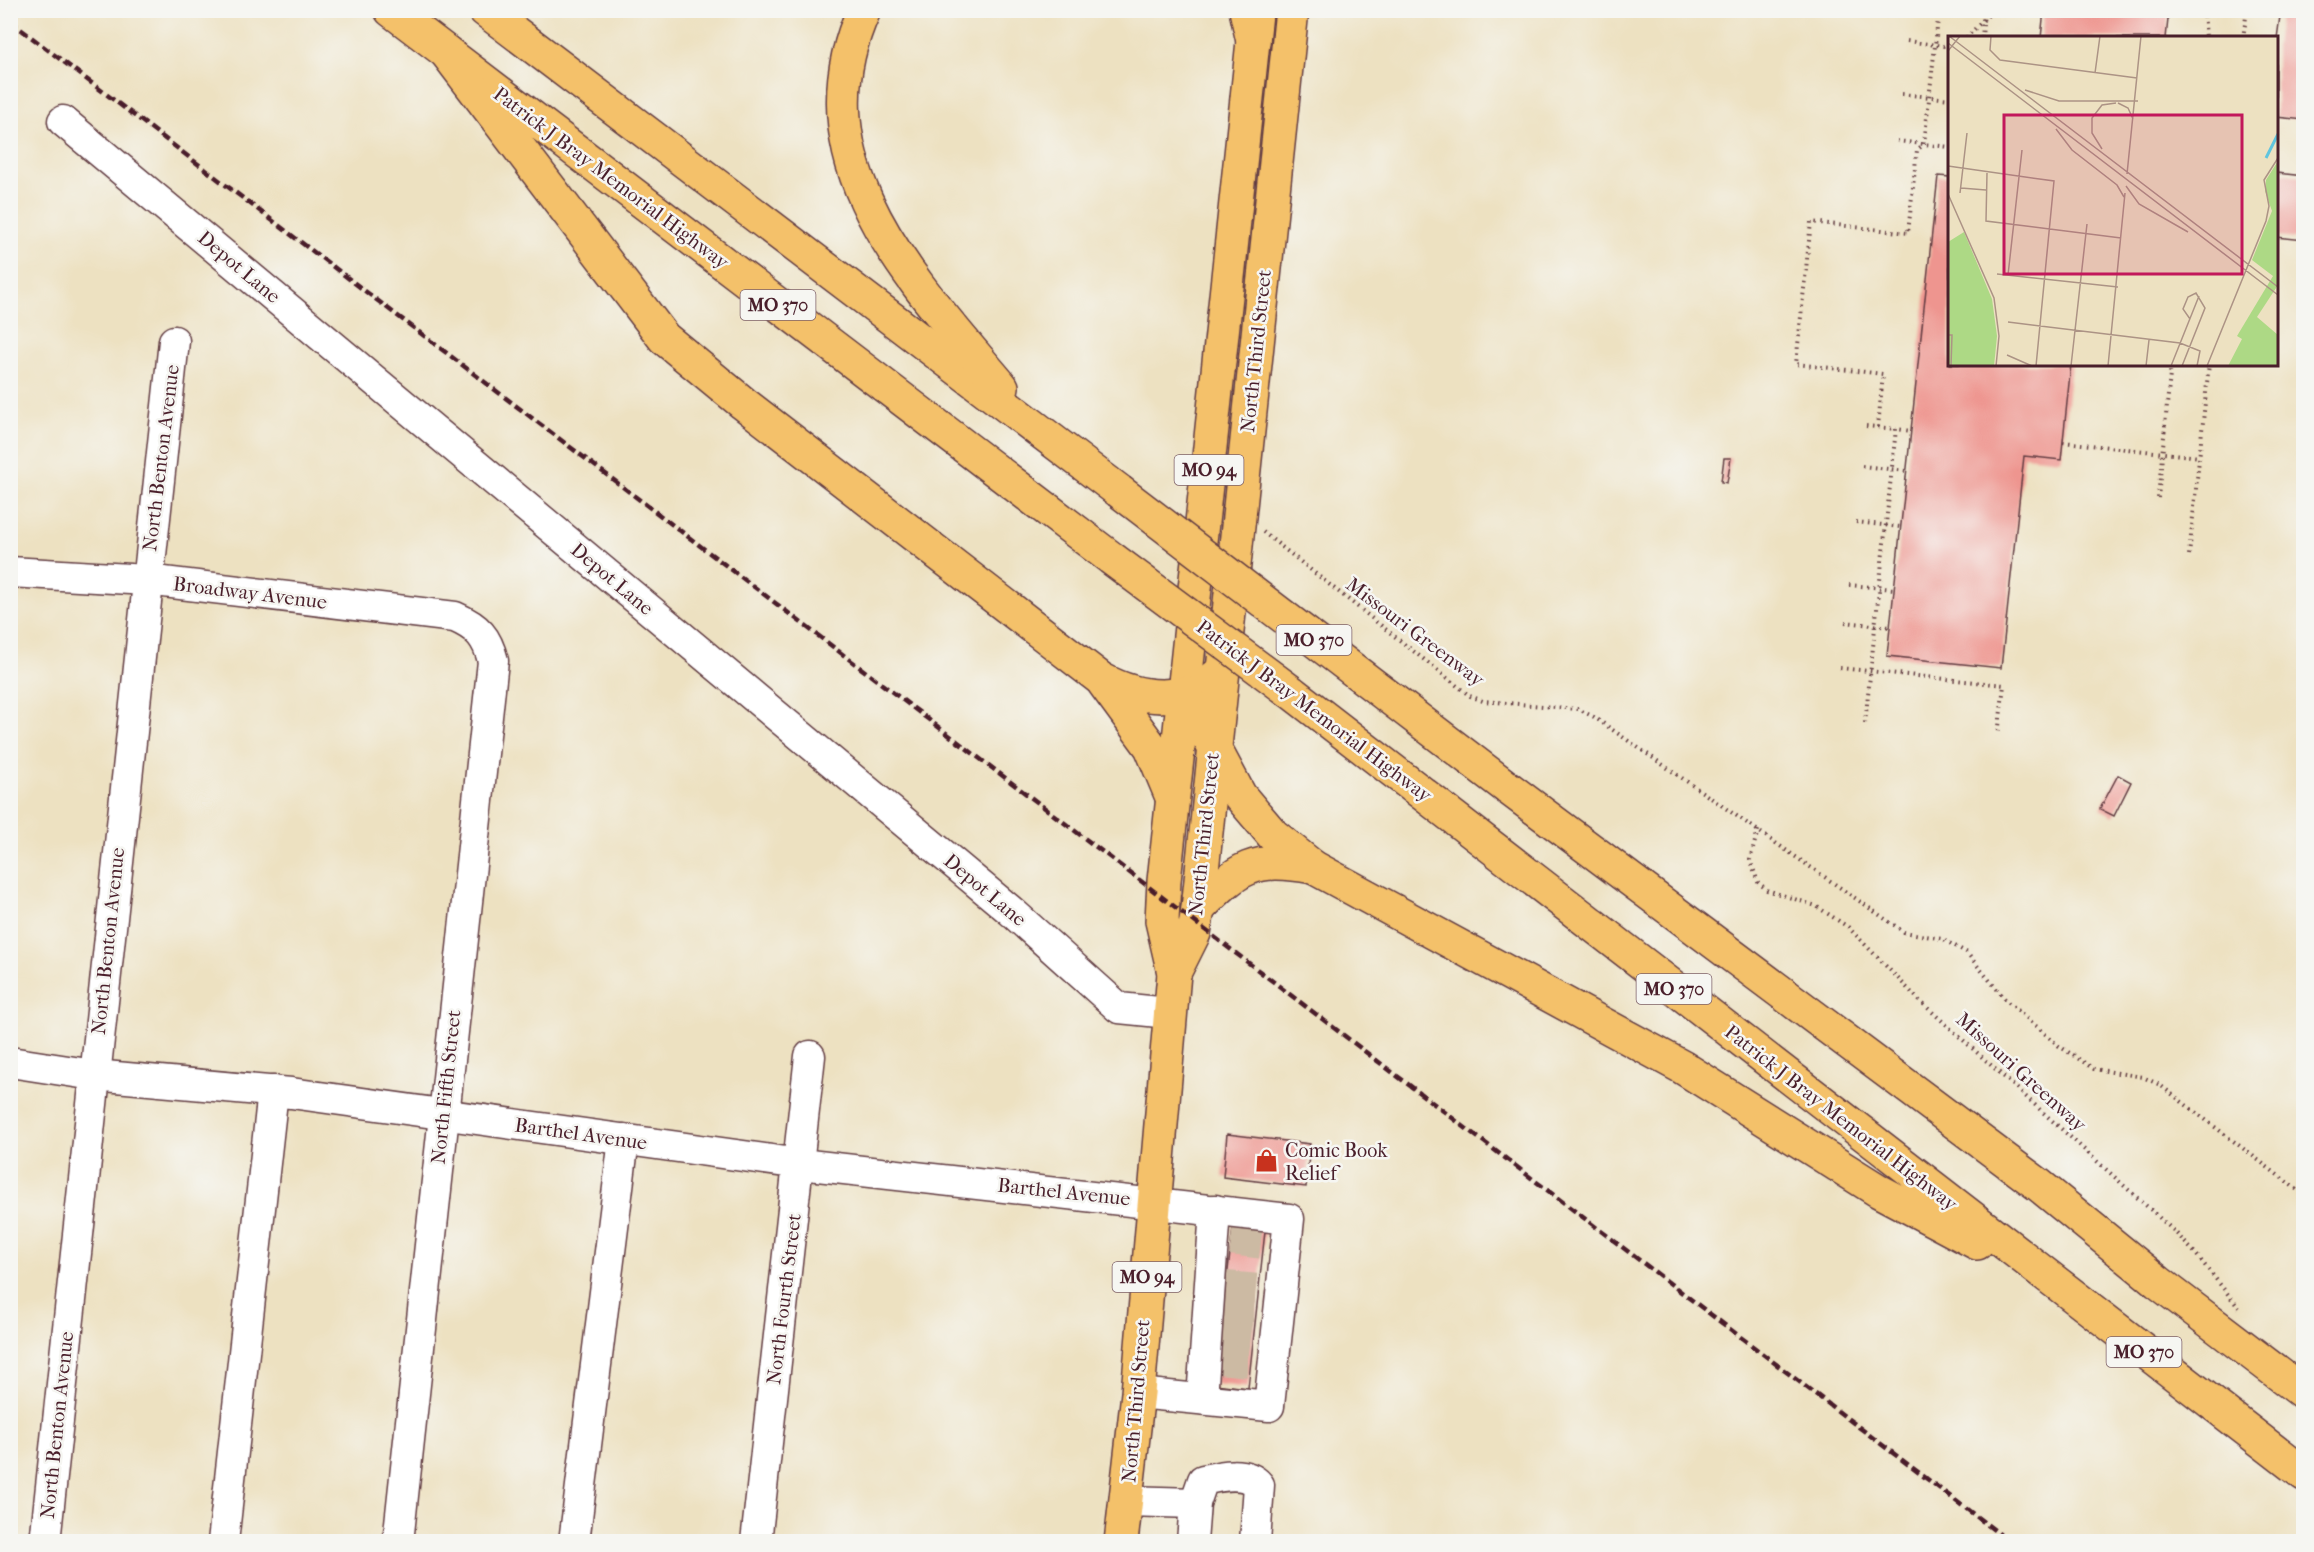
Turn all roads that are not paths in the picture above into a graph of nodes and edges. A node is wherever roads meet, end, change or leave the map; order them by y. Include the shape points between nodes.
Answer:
1 (391, 10) edge
2 (485, 10) edge
3 (864, 10) edge
4 (1292, 10) edge
5 (1252, 21) edge
6 (446, 52) junction
7 (63, 121) dead end
8 (174, 342) dead end
9 (1042, 434) junction
10 (10, 572) edge
11 (147, 580) junction
12 (483, 635) joint
13 (1221, 673) junction
14 (1101, 679) junction
15 (1185, 693) junction
16 (1213, 749) junction
17 (1172, 797) junction
18 (1312, 867) junction
19 (1198, 909) junction
20 (1174, 973) junction
21 (1169, 1013) junction
22 (810, 1056) dead end
23 (10, 1062) edge
24 (94, 1075) junction
25 (273, 1091) junction
26 (443, 1114) junction
27 (624, 1140) junction
28 (800, 1164) junction
29 (1153, 1202) junction
30 (2058, 1286) junction
31 (1217, 1292) junction
32 (1138, 1393) junction
33 (2304, 1393) edge
34 (1202, 1399) junction
35 (2304, 1473) edge
36 (1126, 1501) junction
37 (1195, 1503) junction
38 (45, 1542) edge
39 (223, 1542) edge
40 (398, 1542) edge
41 (574, 1542) edge
42 (756, 1542) edge
43 (1121, 1542) edge
44 (1192, 1542) edge
45 (1254, 1542) edge

1 - 6 main road, Patrick J Bray Memorial Highway / MO 370
2 - 9 main road, MO 370
3 - 9 main road via 847,65 844,102 848,142 871,212 913,282
4 - 13 main road, North Third Street / MO 94
5 - 15 main road, North Third Street / MO 94
6 - 14 main road via 664,338
6 - 30 main road, Patrick J Bray Memorial Highway / MO 370, bridge via 1291,692
7 - 21 street, Depot Lane via 1011,911 1119,1008
8 - 11 street, North Benton Avenue
9 - 33 main road, MO 370, bridge via 2039,1185
10 - 11 street, Broadway Avenue
11 - 12 street, Broadway Avenue via 455,617
11 - 24 street, North Benton Avenue
12 - 26 street, North Fifth Street via 493,661
13 - 15 main road
13 - 16 main road, North Third Street / MO 94
14 - 15 main road via 1136,694
14 - 17 main road via 1151,747
15 - 16 main road
15 - 17 main road, North Third Street / MO 94
16 - 18 main road via 1255,814 1273,835
16 - 19 main road, North Third Street / MO 94
17 - 20 main road, North Third Street / MO 94 via 1162,921
18 - 19 main road via 1277,862 1254,865 1223,883
18 - 30 main road via 1682,1067 1879,1191
19 - 20 main road, North Third Street / MO 94 via 1194,933
20 - 21 main road, North Third Street / MO 94
21 - 29 main road, North Third Street / MO 94
22 - 28 street, North Fourth Street
23 - 24 street, Barthel Avenue
24 - 25 street, Barthel Avenue
24 - 38 street, North Benton Avenue
25 - 26 street, Barthel Avenue
25 - 39 street
26 - 27 street, Barthel Avenue
26 - 40 street, North Fifth Street
27 - 28 street, Barthel Avenue
27 - 41 street
28 - 29 street, Barthel Avenue
28 - 42 street, North Fourth Street
29 - 31 street, Barthel Avenue
29 - 32 main road, North Third Street / MO 94
30 - 35 main road, Patrick J Bray Memorial Highway / MO 370
31 - 34 street
31 - 34 street, Barthel Avenue via 1288,1219 1268,1304 1269,1406
32 - 34 street
32 - 36 main road, North Third Street / MO 94
36 - 37 street
36 - 43 main road, North Third Street / MO 94
37 - 44 street
37 - 45 street via 1203,1480 1227,1475 1254,1479 1259,1485

